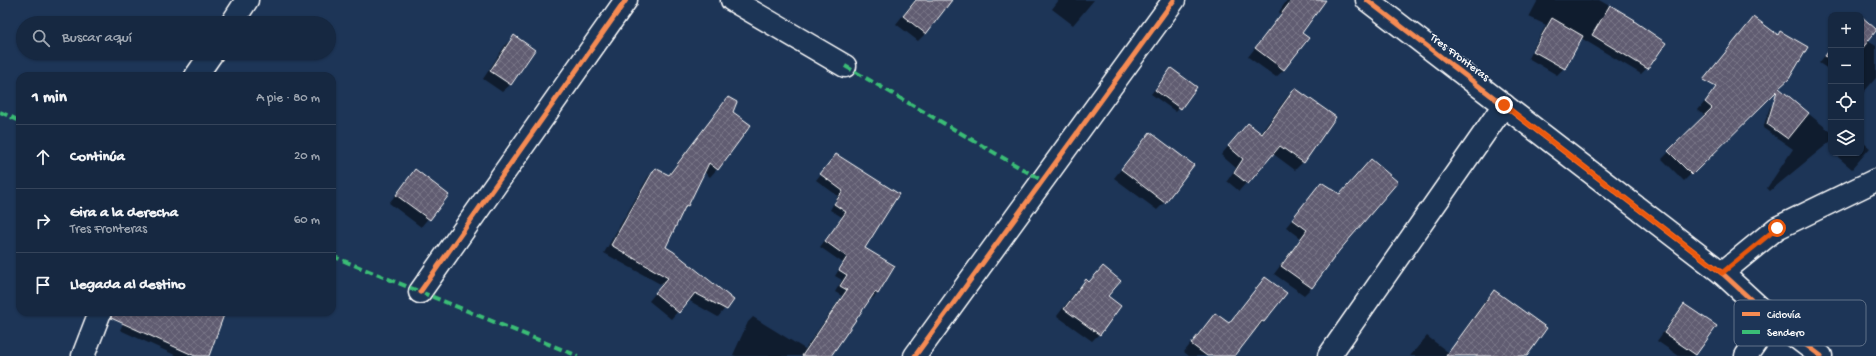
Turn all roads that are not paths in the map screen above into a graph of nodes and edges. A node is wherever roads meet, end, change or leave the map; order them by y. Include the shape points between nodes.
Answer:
1 (247, 0) edge
2 (626, 0) edge
3 (732, 0) edge
4 (1174, 0) edge
5 (1367, 0) edge
6 (237, 16) edge
7 (207, 60) edge
8 (845, 66) dead end
9 (199, 72) edge
10 (1504, 105) junction
11 (1876, 180) edge
12 (1722, 273) junction
13 (420, 292) dead end
14 (1751, 300) edge
15 (98, 316) edge
16 (1753, 346) edge
17 (1808, 346) edge
18 (83, 356) edge
19 (916, 356) edge
20 (1330, 356) edge
21 (1746, 356) edge
22 (1821, 356) edge

1 - 6 street
2 - 13 street
3 - 8 street
4 - 19 street
5 - 10 street, Tres Fronteras
7 - 9 street
10 - 12 street, Tres Fronteras
10 - 20 street
11 - 12 street via 1777,228
12 - 14 street, Tres Fronteras
15 - 18 street
16 - 21 street
17 - 22 street, Tres Fronteras

